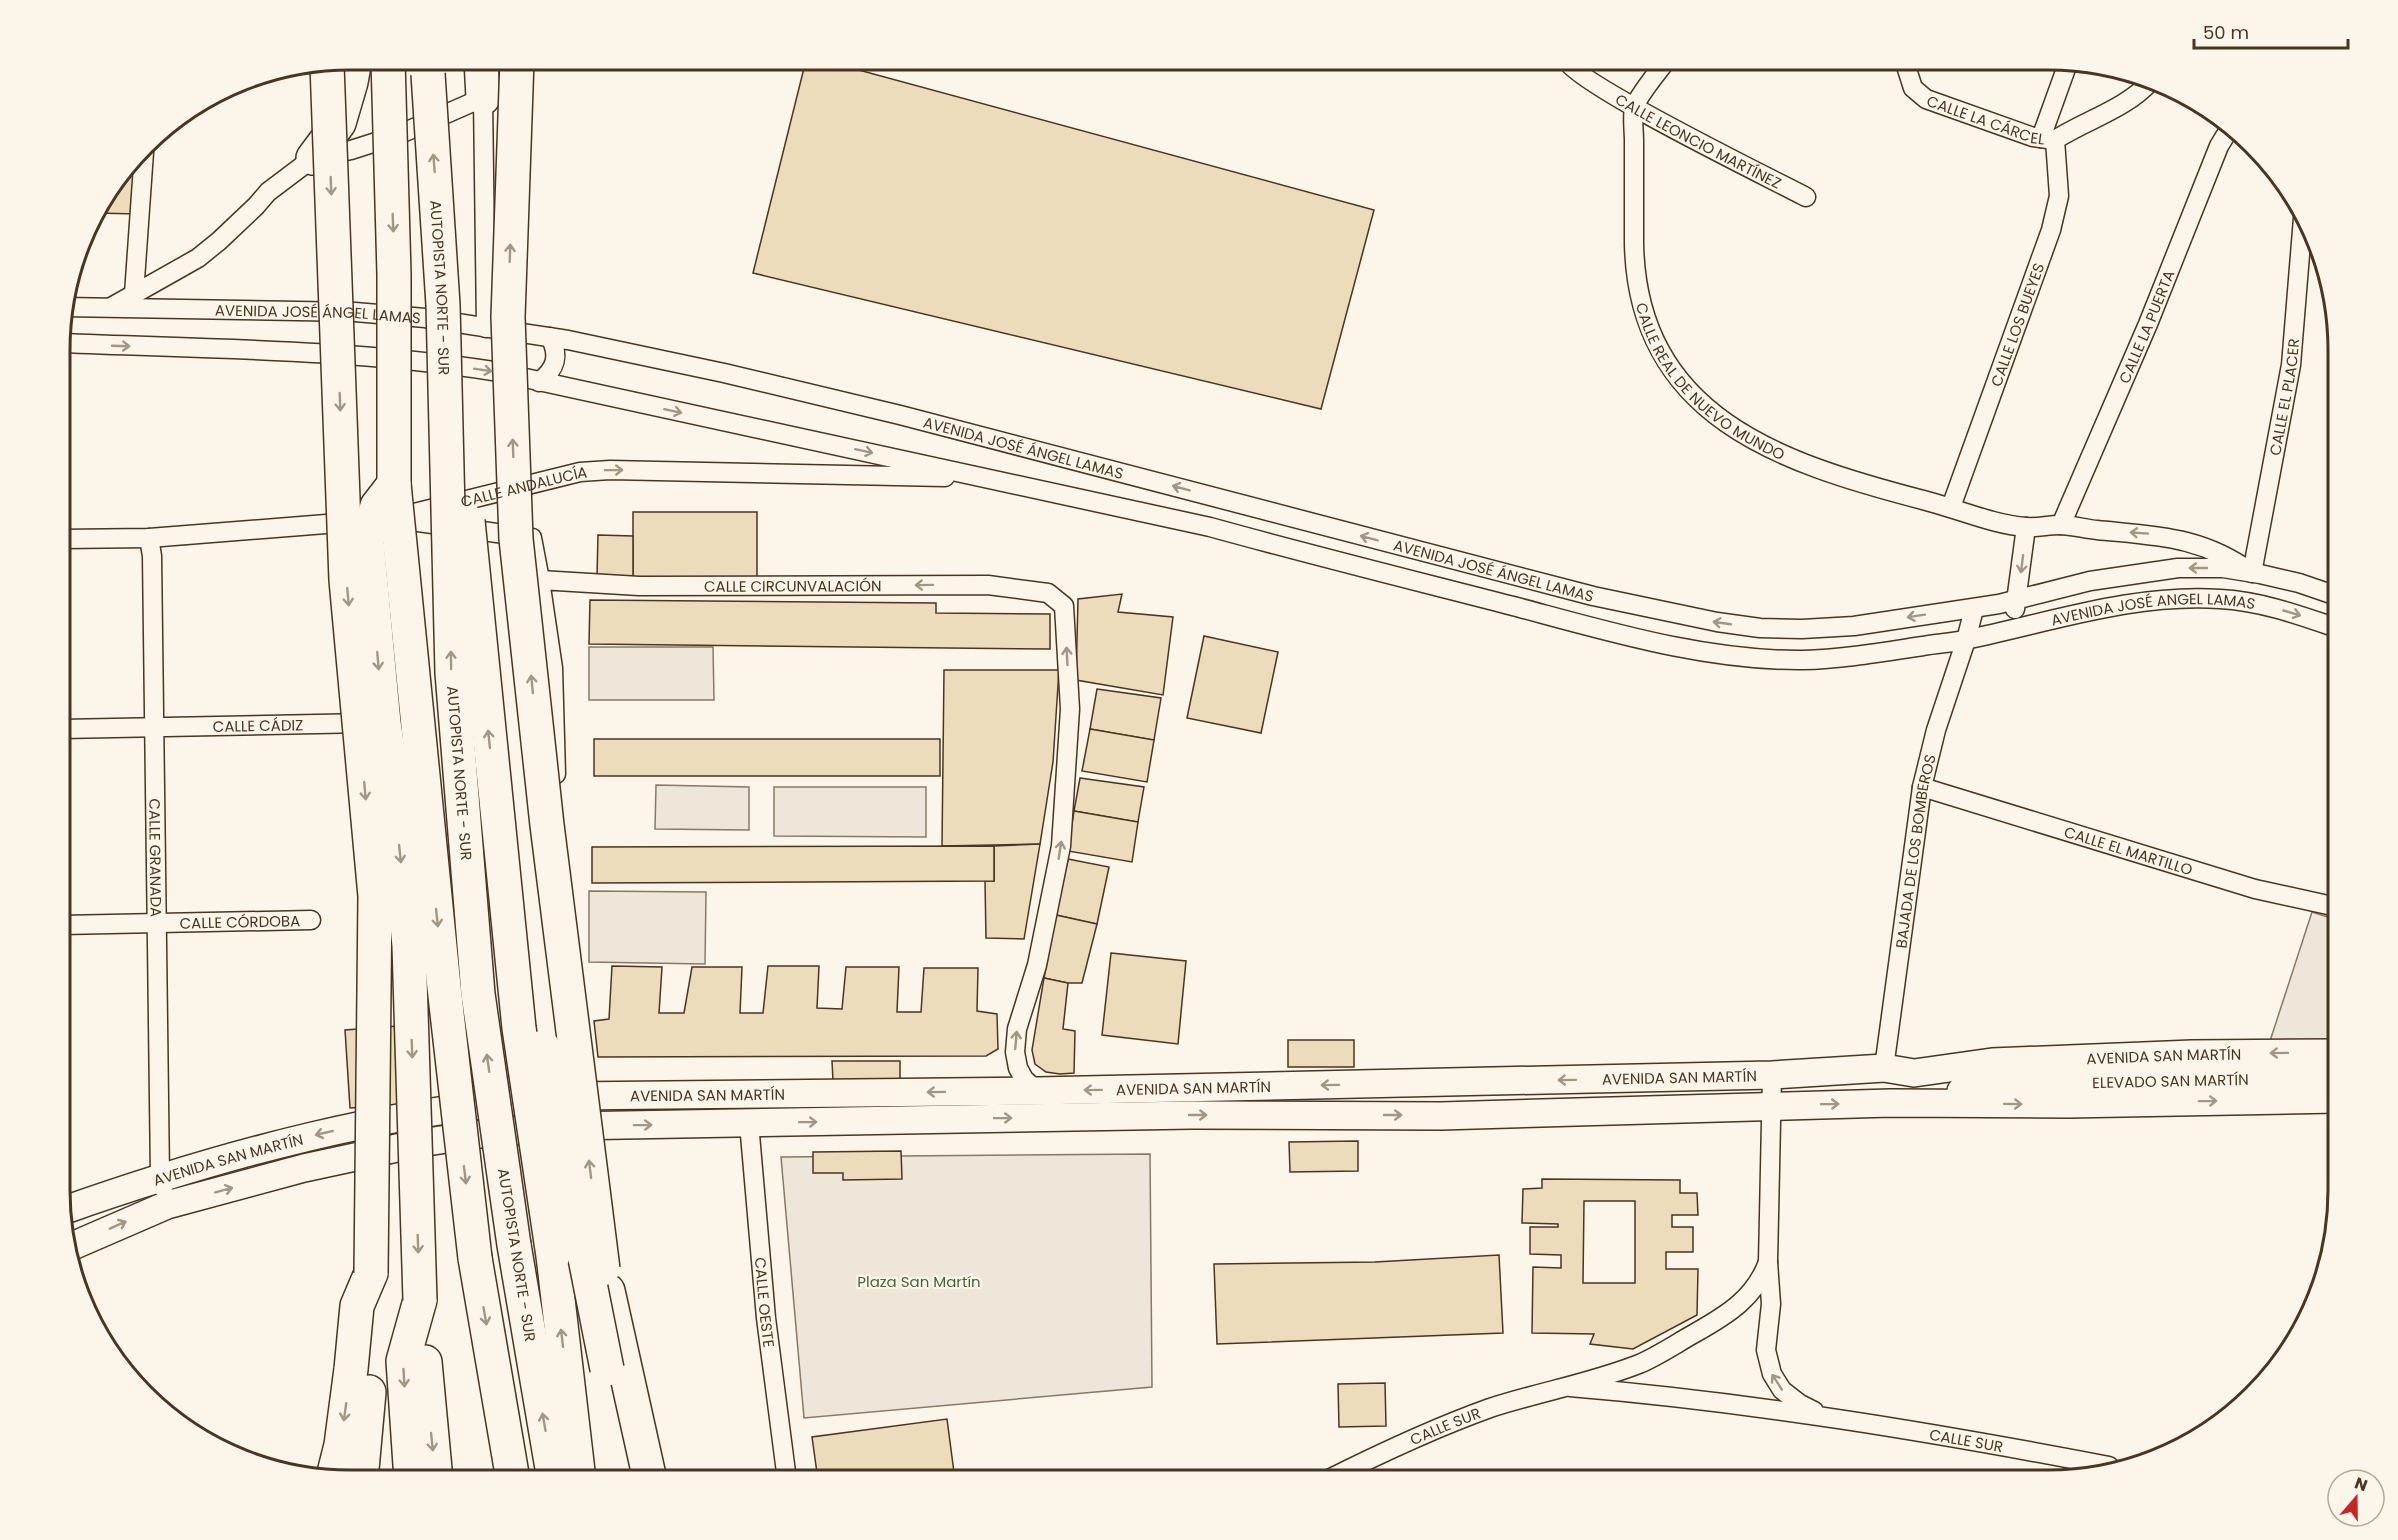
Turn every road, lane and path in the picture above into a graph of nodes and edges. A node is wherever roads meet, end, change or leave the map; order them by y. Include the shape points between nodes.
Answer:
1 (353, 70) edge
2 (388, 70) edge
3 (428, 70) edge
4 (482, 70) edge
5 (512, 70) edge
6 (516, 70) edge
7 (1573, 70) edge
8 (1659, 70) edge
9 (1907, 70) edge
10 (2066, 71) edge
11 (327, 72) edge
12 (2144, 87) edge
13 (483, 98) junction
14 (1634, 107) junction
15 (2226, 135) edge
16 (2048, 139) junction
17 (313, 158) junction
18 (143, 162) edge
19 (1806, 196) dead end
20 (2302, 233) edge
21 (134, 294) junction
22 (443, 305) junction
23 (74, 307) edge
24 (111, 307) junction
25 (486, 328) junction
26 (550, 337) junction
27 (70, 344) edge
28 (539, 382) junction
29 (987, 478) junction
30 (394, 484) junction
31 (1951, 507) junction
32 (393, 518) junction
33 (2061, 525) junction
34 (2026, 527) junction
35 (149, 538) junction
36 (70, 539) edge
37 (2252, 573) junction
38 (540, 580) junction
39 (2328, 593) edge
40 (2018, 600) junction
41 (1974, 609) junction
42 (2328, 625) edge
43 (2010, 630) junction
44 (1966, 640) junction
45 (453, 721) dead end
46 (153, 728) junction
47 (70, 729) edge
48 (493, 776) junction
49 (1922, 787) junction
50 (2328, 905) edge
51 (311, 920) dead end
52 (158, 923) junction
53 (70, 925) edge
54 (2328, 1053) edge
55 (1884, 1068) junction
56 (1914, 1073) junction
57 (1772, 1075) junction
58 (2328, 1077) edge
59 (2004, 1084) junction
60 (1037, 1091) junction
61 (569, 1096) junction
62 (2328, 1099) edge
63 (1891, 1103) junction
64 (1772, 1105) junction
65 (749, 1123) junction
66 (160, 1177) junction
67 (167, 1205) junction
68 (71, 1208) edge
69 (76, 1244) edge
70 (1768, 1262) junction
71 (603, 1269) junction
72 (371, 1273) junction
73 (420, 1300) junction
74 (607, 1369) junction
75 (1570, 1387) junction
76 (1823, 1416) junction
77 (2100, 1464) edge
78 (335, 1469) edge
79 (363, 1470) edge
80 (410, 1470) edge
81 (435, 1470) edge
82 (511, 1470) edge
83 (552, 1470) edge
84 (578, 1470) edge
85 (628, 1470) edge
86 (648, 1470) edge
87 (786, 1470) edge
88 (1347, 1470) edge

1 - 17 highway via 339,123
2 -> 30 highway, bridge
22 -> 3 highway, AUTOPISTA NORTE - SUR, bridge
4 - 13 highway
5 - 13 street via 506,84
71 -> 6 highway, bridge via 547,825 516,539 508,317
7 - 14 street, CALLE LEONCIO MARTÍNEZ
8 - 14 street
9 - 16 street, CALLE LA CÁRCEL via 1913,88 1926,99
10 - 16 street
11 -> 72 highway, bridge via 346,580 375,896
12 - 16 street via 2131,98
13 - 17 street via 398,135
13 - 25 street
14 - 19 street, CALLE LEONCIO MARTÍNEZ
14 - 31 street, CALLE REAL DE NUEVO MUNDO via 1634,248 1638,287 1648,324 1682,384 1723,420 1772,451 1844,479
15 - 33 street, CALLE LA PUERTA
16 - 31 street, CALLE LOS BUEYES via 2059,196 2051,230
17 - 21 street via 267,192 198,258
18 - 21 street
20 - 37 street, CALLE EL PLACER via 2291,364
21 - 24 street
48 -> 22 highway, bridge
83 -> 22 highway, AUTOPISTA NORTE - SUR, bridge via 514,1245 478,994 452,673
23 - 24 street, AVENIDA JOSÉ ÁNGEL LAMAS
24 - 25 street, AVENIDA JOSÉ ÁNGEL LAMAS via 355,312
25 - 26 street, AVENIDA JOSÉ ÁNGEL LAMAS
26 - 28 street via 556,360
41 -> 26 street, AVENIDA JOSÉ ÁNGEL LAMAS via 1854,626 1802,629 1760,628 1696,618 1593,596 889,412
27 -> 28 street, AVENIDA JOSÉ ÁNGEL LAMAS via 339,353 493,371
28 -> 29 street, AVENIDA JOSÉ ÁNGEL LAMAS
32 -> 29 street, CALLE ANDALUCÍA via 580,472
29 - 44 street, AVENIDA JOSÉ ÁNGEL LAMAS via 1210,527 1586,625 1712,652 1803,660
30 -> 73 highway, bridge via 377,506 367,541 409,946
30 -> 82 highway, bridge via 475,1258
31 - 34 street, CALLE REAL DE NUEVO MUNDO
32 - 35 street, CALLE ANDALUCÍA
32 - 38 street via 532,538
33 - 34 street, CALLE REAL DE NUEVO MUNDO
37 -> 33 street, CALLE REAL DE NUEVO MUNDO via 2238,562 2196,543 2157,534
34 -> 40 street
35 - 36 street, CALLE ANDALUCÍA
35 - 46 street, CALLE GRANADA
37 - 39 street, AVENIDA JOSÉ ANGEL LAMAS
37 -> 40 street, AVENIDA JOSÉ ANGEL LAMAS via 2223,568 2178,568 2090,581
60 -> 38 street, CALLE CIRCUNVALACIÓN via 1024,1079 1015,1052 1017,1029 1036,965 1061,846 1070,709 1064,606 1048,593 988,585 639,586
38 - 61 street via 553,668 556,902 575,1083
40 - 41 street, AVENIDA JOSÉ ANGEL LAMAS
40 - 43 street
41 - 44 street
43 -> 42 street, AVENIDA JOSÉ ANGEL LAMAS via 2096,611 2180,599 2255,604
43 - 44 street, AVENIDA JOSÉ ANGEL LAMAS
44 - 49 street, BAJADA DE LOS BOMBEROS
45 - 46 street, CALLE CÁDIZ
46 - 47 street, CALLE CÁDIZ
46 - 52 street, CALLE GRANADA
48 - 74 highway, bridge
84 -> 48 highway, bridge via 553,1256 519,1028
49 - 50 street, CALLE EL MARTILLO via 2255,889
49 - 55 street, BAJADA DE LOS BOMBEROS
51 - 52 street, CALLE CÓRDOBA
52 - 53 street, CALLE CÓRDOBA
52 - 66 street, CALLE GRANADA
54 -> 56 main road, AVENIDA SAN MARTÍN via 1992,1062
55 - 56 main road, AVENIDA SAN MARTÍN
55 - 57 main road, AVENIDA SAN MARTÍN
56 - 59 main road
57 -> 60 main road, AVENIDA SAN MARTÍN
57 - 64 street, CALLE SUR
58 - 59 main road, ELEVADO SAN MARTÍN
59 - 63 main road
60 -> 61 main road, AVENIDA SAN MARTÍN
61 -> 66 main road, AVENIDA SAN MARTÍN via 405,1116 296,1140
63 -> 62 main road, AVENIDA SAN MARTÍN
64 -> 63 main road, AVENIDA SAN MARTÍN
65 -> 64 main road, AVENIDA SAN MARTÍN via 1192,1115 1441,1116
64 - 70 street, CALLE SUR
67 -> 65 main road, AVENIDA SAN MARTÍN via 361,1155 481,1134 570,1126
65 - 87 street, CALLE OESTE via 766,1318
66 - 67 street, CALLE GRANADA
66 - 68 main road, AVENIDA SAN MARTÍN
69 -> 67 main road, AVENIDA SAN MARTÍN
70 - 75 street, CALLE SUR via 1753,1291 1706,1327 1641,1363
76 -> 70 street, CALLE SUR via 1782,1390 1772,1374 1766,1350 1771,1304
71 - 74 highway, bridge via 611,1345
71 - 86 highway
72 -> 78 highway via 357,1306
72 - 79 highway via 370,1383
73 -> 80 highway via 403,1361
73 -> 81 highway
74 - 85 highway
75 - 76 street, CALLE SUR via 1659,1394
75 - 88 street, CALLE SUR via 1443,1425
76 - 77 street, CALLE SUR

